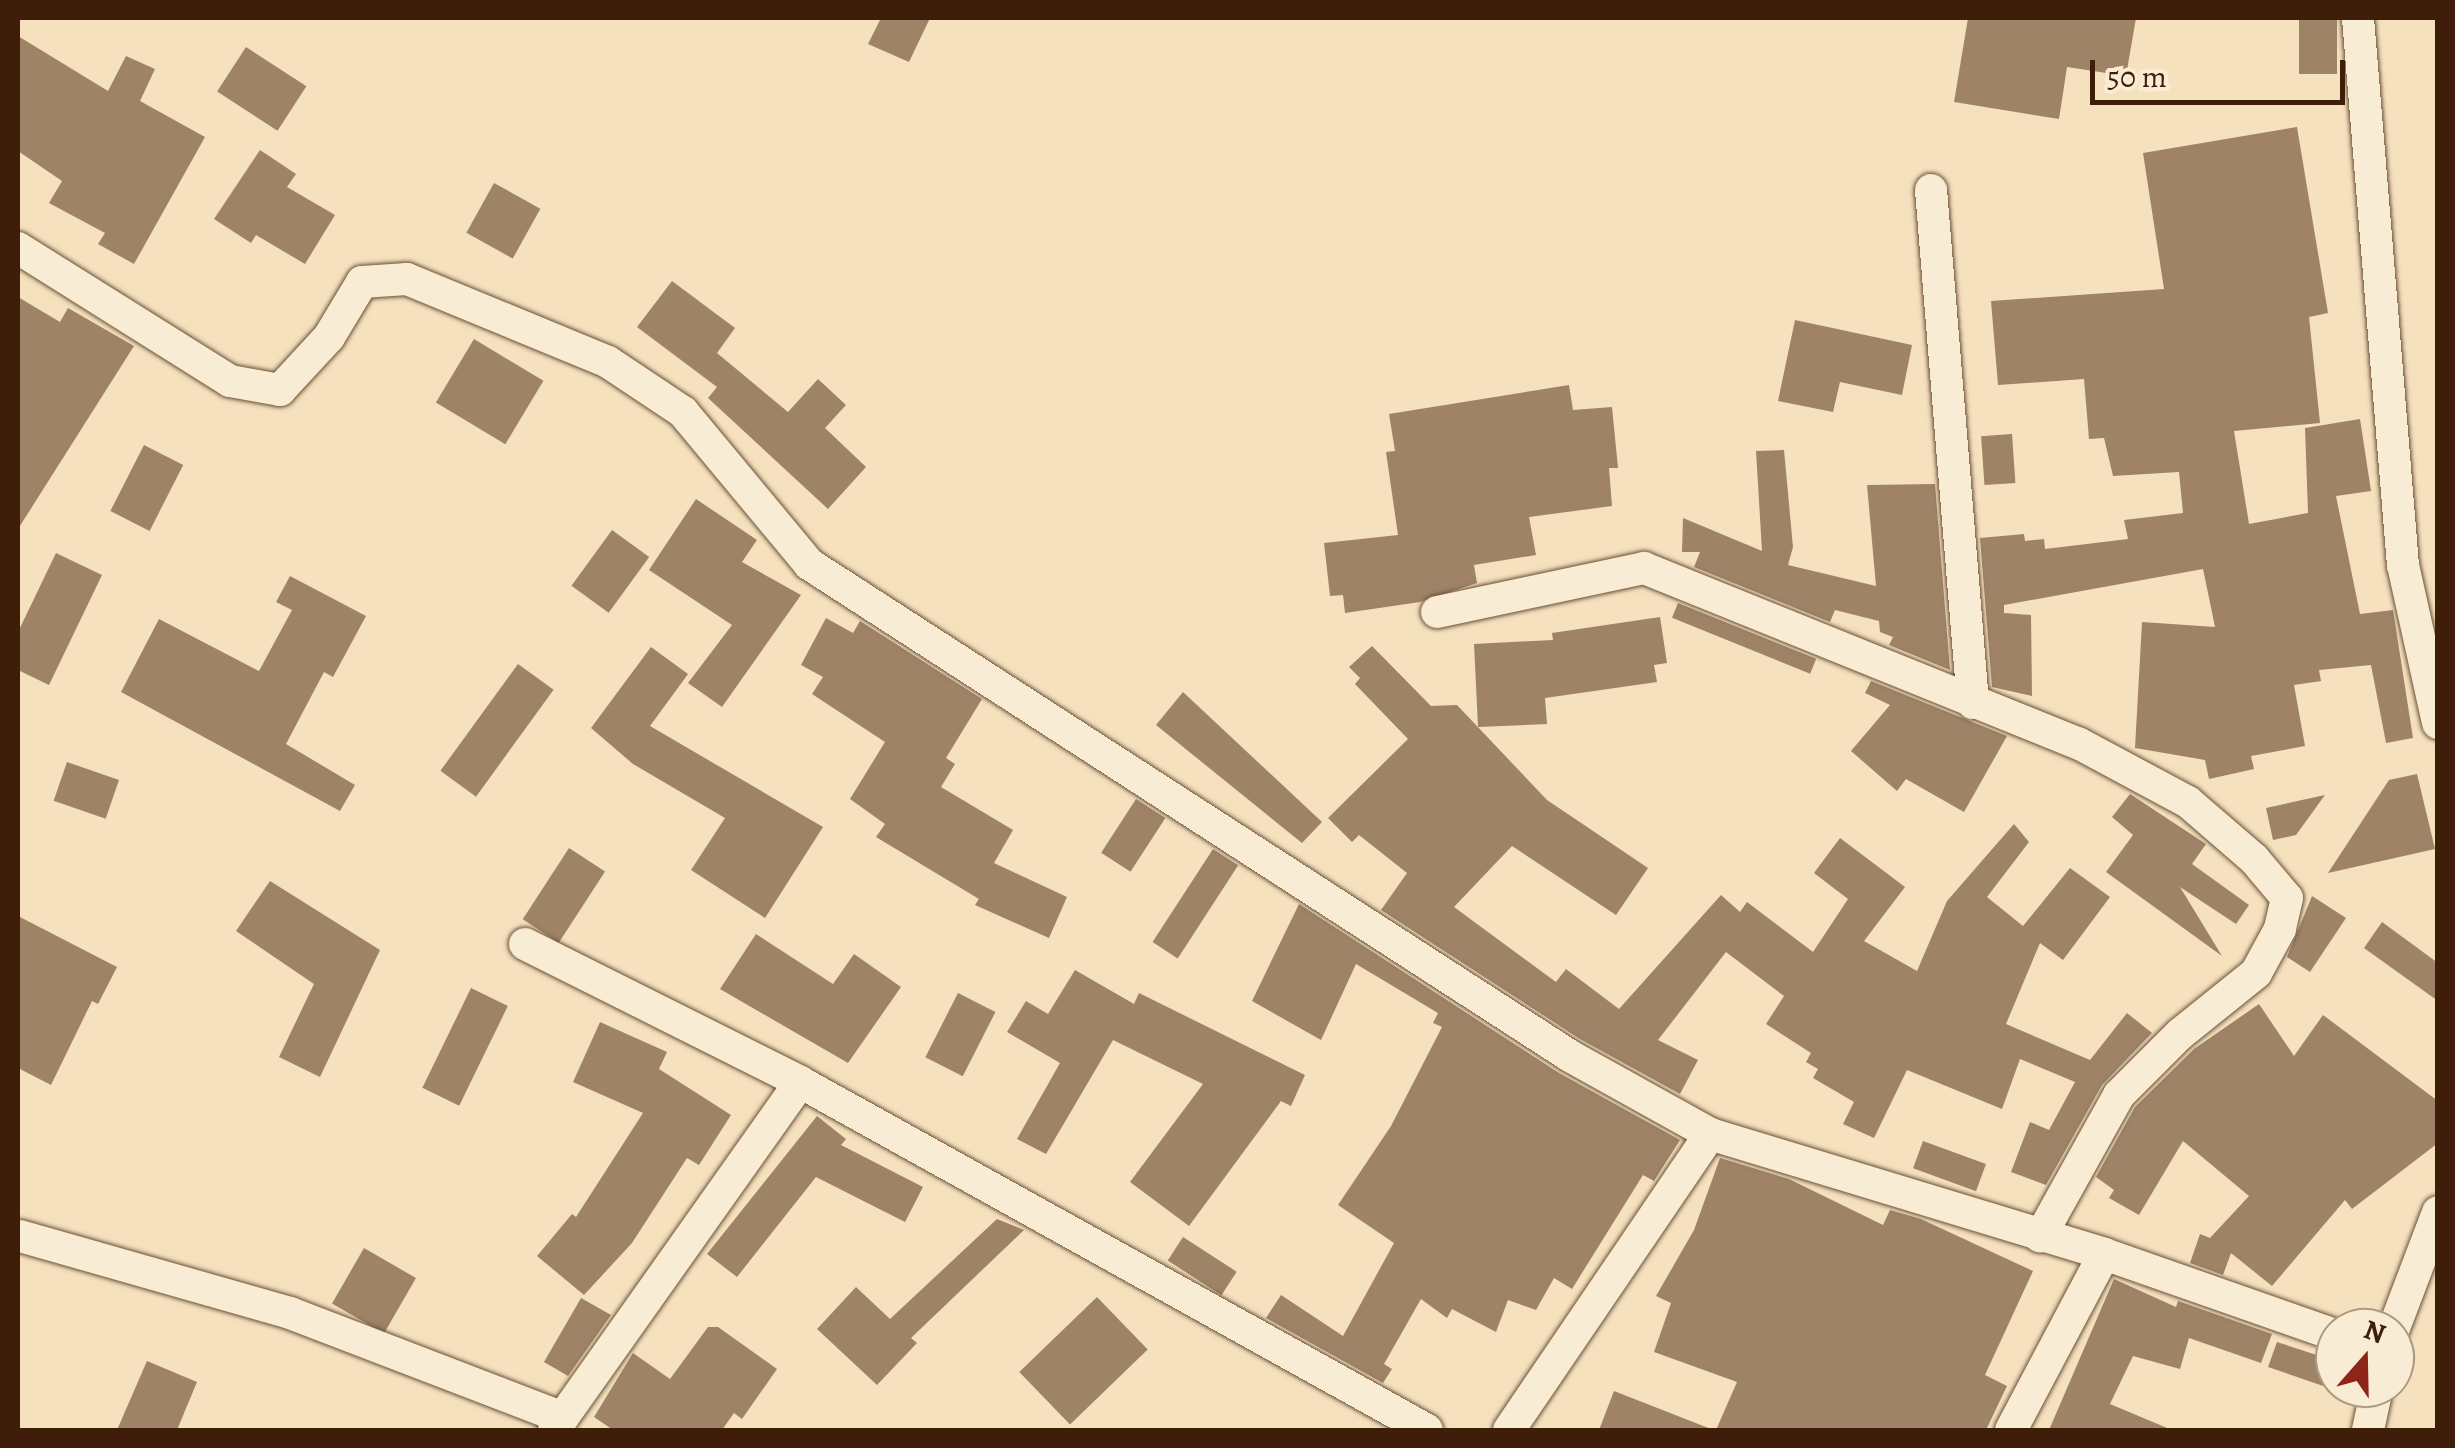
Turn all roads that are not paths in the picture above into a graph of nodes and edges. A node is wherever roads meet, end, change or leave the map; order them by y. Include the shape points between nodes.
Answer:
1 (2358, 18) edge
2 (1931, 190) dead end
3 (18, 248) edge
4 (1437, 612) dead end
5 (1973, 703) junction
6 (2438, 723) edge
7 (525, 944) dead end
8 (800, 1082) junction
9 (1710, 1134) junction
10 (2438, 1212) edge
11 (20, 1236) edge
12 (2040, 1237) junction
13 (2104, 1254) junction
14 (2402, 1308) edge
15 (2315, 1328) edge
16 (559, 1424) edge
17 (1426, 1430) edge
18 (1508, 1430) edge
19 (2011, 1430) edge

1 - 6 street via 2402,565
2 - 5 street
3 - 9 street via 230,382 280,390 329,337 362,282 407,279 608,362 683,412 810,564 1570,1056
4 - 5 street via 1644,568
5 - 12 street via 2078,744 2188,802 2287,898 2280,929 2256,974 2119,1094
7 - 8 street
8 - 16 street
8 - 17 street
9 - 12 street
9 - 18 street
10 - 14 street
11 - 16 street via 290,1313
12 - 13 street
13 - 15 street
13 - 19 street

